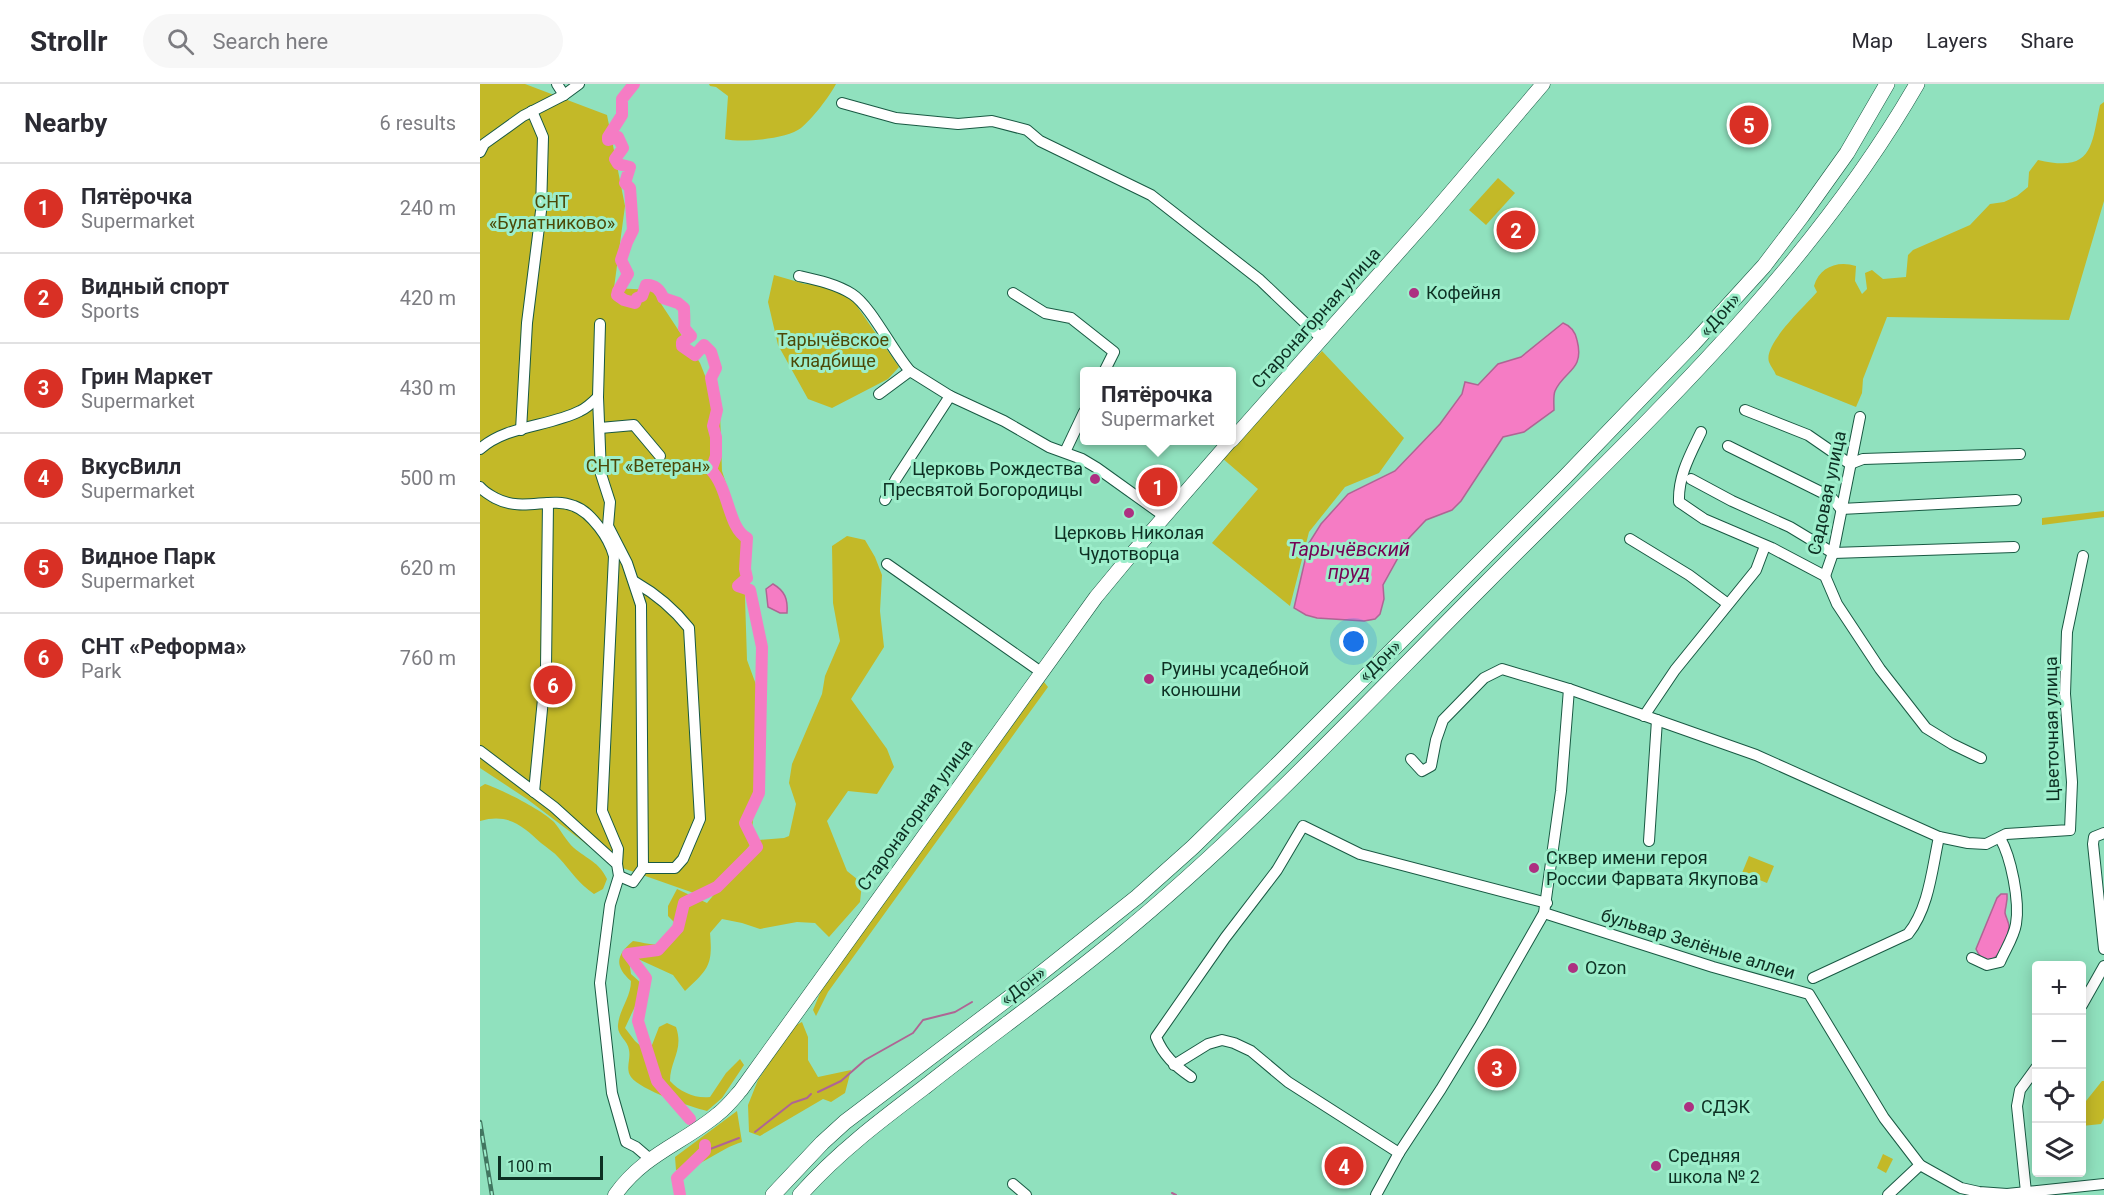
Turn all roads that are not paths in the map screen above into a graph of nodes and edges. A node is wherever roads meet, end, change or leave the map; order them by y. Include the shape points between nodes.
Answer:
1 (557, 84) edge
2 (579, 84) edge
3 (1543, 84) edge
4 (1887, 84) edge
5 (1917, 84) edge
6 (564, 95) junction
7 (842, 103) dead end
8 (532, 111) junction
9 (480, 152) edge
10 (799, 276) dead end
11 (1013, 293) dead end
12 (600, 324) dead end
13 (1322, 339) junction
14 (1106, 367) edge
15 (910, 371) junction
16 (879, 394) dead end
17 (950, 396) junction
18 (598, 397) junction
19 (1745, 410) dead end
20 (1860, 417) dead end
21 (1080, 420) edge
22 (600, 428) junction
23 (521, 429) junction
24 (1701, 432) dead end
25 (1236, 434) edge
26 (1227, 445) edge
27 (1728, 446) dead end
28 (480, 449) edge
29 (1065, 452) junction
30 (2020, 454) dead end
31 (660, 456) dead end
32 (1850, 464) junction
33 (1691, 479) dead end
34 (481, 491) edge
35 (885, 500) dead end
36 (2016, 500) dead end
37 (548, 503) junction
38 (1841, 509) junction
39 (1164, 516) junction
40 (1630, 539) dead end
41 (1765, 546) junction
42 (2014, 547) dead end
43 (1833, 553) junction
44 (2083, 556) dead end
45 (887, 564) dead end
46 (1825, 576) junction
47 (635, 582) junction
48 (1728, 604) junction
49 (1041, 672) junction
50 (1569, 689) junction
51 (1644, 716) junction
52 (1657, 720) junction
53 (480, 751) edge
54 (1981, 758) dead end
55 (1411, 759) dead end
56 (534, 792) junction
57 (2104, 833) edge
58 (1940, 837) junction
59 (2000, 838) junction
60 (1649, 841) dead end
61 (617, 864) junction
62 (643, 868) junction
63 (619, 876) junction
64 (1545, 908) junction
65 (2104, 949) edge
66 (1972, 958) dead end
67 (2104, 966) edge
68 (1813, 978) dead end
69 (2086, 998) edge
70 (1174, 1065) junction
71 (2036, 1069) edge
72 (1191, 1077) dead end
73 (1399, 1153) junction
74 (650, 1159) junction
75 (1920, 1165) junction
76 (1013, 1184) dead end
77 (2104, 1184) edge
78 (2026, 1192) junction
79 (615, 1195) edge
80 (773, 1195) edge
81 (800, 1195) edge
82 (1026, 1195) edge
83 (1376, 1195) edge
84 (1888, 1195) edge

1 - 6 street
2 - 6 street
3 - 13 main road, Старонагорная улица
4 - 80 highway, «Дон» via 1847,153 1749,282 1565,477 1280,762 1137,897 845,1122
5 - 81 highway, «Дон» via 1805,247 1712,354 1284,786 1200,868 1113,942 860,1136
6 - 8 street
7 - 13 street via 896,117 958,124 992,121 1027,130 1040,141 1151,195 1260,280
8 - 9 street via 484,144
8 - 23 street via 543,137 541,200 527,323
10 - 15 street via 853,295
11 - 14 street via 1046,313 1071,318 1114,352
12 - 18 street
13 - 25 main road, Старонагорная улица
15 - 16 street
15 - 17 street
17 - 29 street
17 - 35 street
18 - 22 street
18 - 23 street via 582,411
19 - 32 street via 1808,435
20 - 32 street, Садовая улица
21 - 29 street
22 - 31 street via 634,425
22 - 47 street via 601,474 610,502 608,526
23 - 28 street via 493,438
24 - 41 street via 1683,471 1679,502 1704,519
26 - 39 main road, Старонагорная улица
27 - 38 street via 1831,497
29 - 39 street via 1097,468
30 - 32 street via 1863,459
32 - 38 street, Садовая улица
33 - 43 street via 1790,527
34 - 37 street via 518,506
36 - 38 street
37 - 56 street via 546,668
37 - 61 street via 573,505 589,514 614,556 602,811 618,849
38 - 43 street, Садовая улица
39 - 49 main road, Старонагорная улица via 1096,597
40 - 48 street
41 - 46 street
41 - 48 street via 1755,570
42 - 43 street
43 - 46 street, Садовая улица
44 - 59 street, Цветочная улица via 2067,632 2070,830 2006,834
45 - 49 street
46 - 54 street via 1837,604 1880,669 1926,728
47 - 62 street via 641,605
47 - 62 street via 679,615 688,628 700,819 683,859 675,868
48 - 51 street
49 - 74 main road, Старонагорная улица via 741,1090 719,1113
50 - 51 street
50 - 55 street via 1502,669 1484,678 1443,720 1431,766 1422,771
50 - 64 street via 1562,791
51 - 52 street
52 - 58 street via 1756,755
52 - 60 street
53 - 56 street
56 - 61 street
57 - 65 street via 2094,837 2093,844
58 - 59 street via 1986,844
58 - 68 street via 1923,909 1908,934
59 - 66 street via 2007,850 2016,924 2000,962 1987,965
61 - 63 street
62 - 63 street via 633,882
63 - 74 street via 610,905 600,983 612,1093 626,1142
64 - 70 street, бульвар Зелёные аллеи via 1360,854 1303,826 1277,870 1156,1037
64 - 73 street via 1452,1071
64 - 75 street, бульвар Зелёные аллеи via 1713,968 1809,994 1884,1118
67 - 69 street
70 - 72 street
70 - 73 street via 1208,1044 1222,1040 1234,1043
71 - 78 street via 2020,1090 2017,1106
73 - 83 street
74 - 79 main road, Старонагорная улица
75 - 78 street, бульвар Зелёные аллеи via 1961,1188
75 - 84 street
76 - 82 street
77 - 78 street, бульвар Зелёные аллеи

